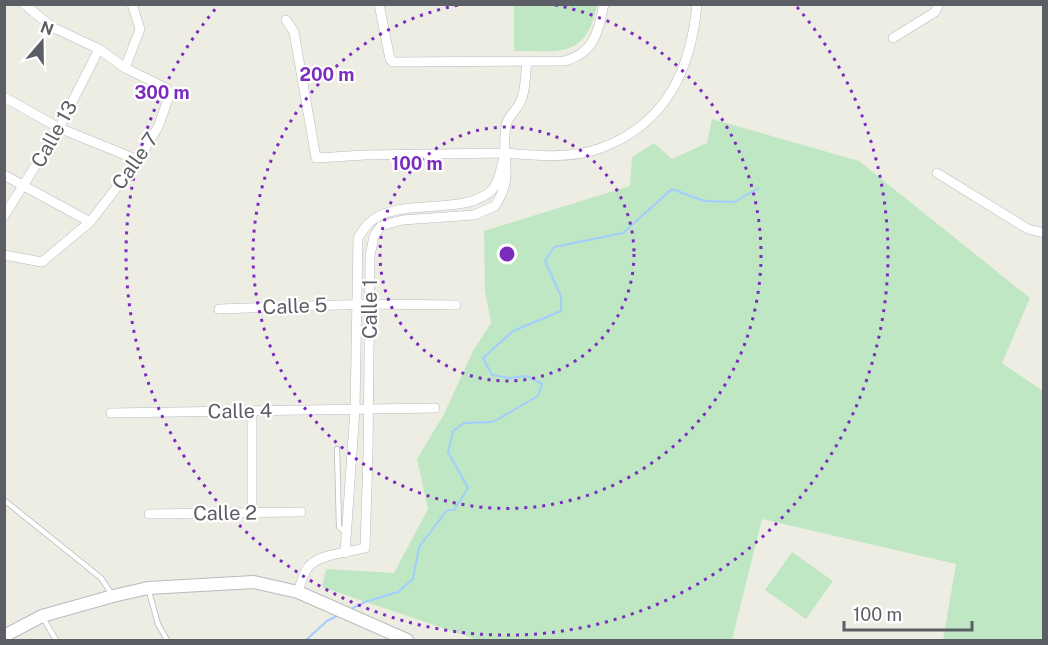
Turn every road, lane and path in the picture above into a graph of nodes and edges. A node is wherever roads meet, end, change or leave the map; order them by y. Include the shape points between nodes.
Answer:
1 (132, 4) edge
2 (379, 4) edge
3 (604, 4) edge
4 (697, 4) edge
5 (939, 4) edge
6 (29, 6) edge
7 (286, 20) dead end
8 (893, 38) dead end
9 (99, 49) junction
10 (526, 61) junction
11 (125, 68) junction
12 (4, 97) edge
13 (59, 128) junction
14 (505, 153) junction
15 (138, 160) junction
16 (937, 173) dead end
17 (4, 175) edge
18 (25, 186) junction
19 (4, 216) edge
20 (90, 222) junction
21 (1044, 233) edge
22 (4, 255) edge
23 (357, 304) junction
24 (371, 304) junction
25 (456, 305) dead end
26 (219, 309) dead end
27 (435, 408) dead end
28 (355, 409) junction
29 (369, 409) junction
30 (252, 411) junction
31 (111, 413) dead end
32 (337, 449) dead end
33 (4, 500) edge
34 (252, 512) junction
35 (301, 512) dead end
36 (149, 514) dead end
37 (346, 533) junction
38 (345, 553) junction
39 (148, 588) junction
40 (298, 592) junction
41 (113, 596) junction
42 (42, 616) junction
43 (4, 636) edge
44 (56, 640) edge
45 (167, 640) edge
46 (407, 640) edge

1 - 11 street via 140,29
2 - 10 street via 393,62
3 - 10 street via 594,41 576,58
4 - 14 street via 691,44 680,74 667,102 645,124 600,149 566,155
5 - 8 street via 935,12
6 - 9 street via 52,27
7 - 14 street via 294,32 316,158
9 - 11 street
9 - 13 street, Calle 13
10 - 14 street, Calle 1 via 524,91 506,124
11 - 15 street, Calle 7 via 166,88 170,94 158,127
12 - 13 street
13 - 15 street
13 - 18 street, Calle 13
14 - 23 street, Calle 1 via 493,188 470,203 388,212 369,222 358,238
14 - 24 street, Calle 1 via 508,179 495,207 474,214 402,220 381,226 371,246
15 - 20 street, Calle 7
16 - 21 street via 1028,230
17 - 18 street
18 - 19 street, Calle 13
18 - 20 street
20 - 22 street, Calle 7 via 42,262
23 - 24 street, Calle 5
23 - 26 street, Calle 5
23 - 28 street, Calle 1
24 - 25 street, Calle 5
24 - 29 street, Calle 1
27 - 29 street, Calle 4
28 - 29 street, Calle 4
28 - 30 street, Calle 4
28 - 37 street, Calle 1
29 - 38 street, Calle 1 via 365,548
30 - 31 street, Calle 4
30 - 34 street
32 - 37 lane via 339,527
33 - 41 lane via 101,578
34 - 35 street, Calle 2
34 - 36 street, Calle 2
37 - 38 street, Calle 1
38 - 40 street, Calle 1 via 311,564
39 - 40 street via 254,582
39 - 41 street
39 - 45 lane
40 - 46 street
41 - 42 street
42 - 43 street
42 - 44 lane

